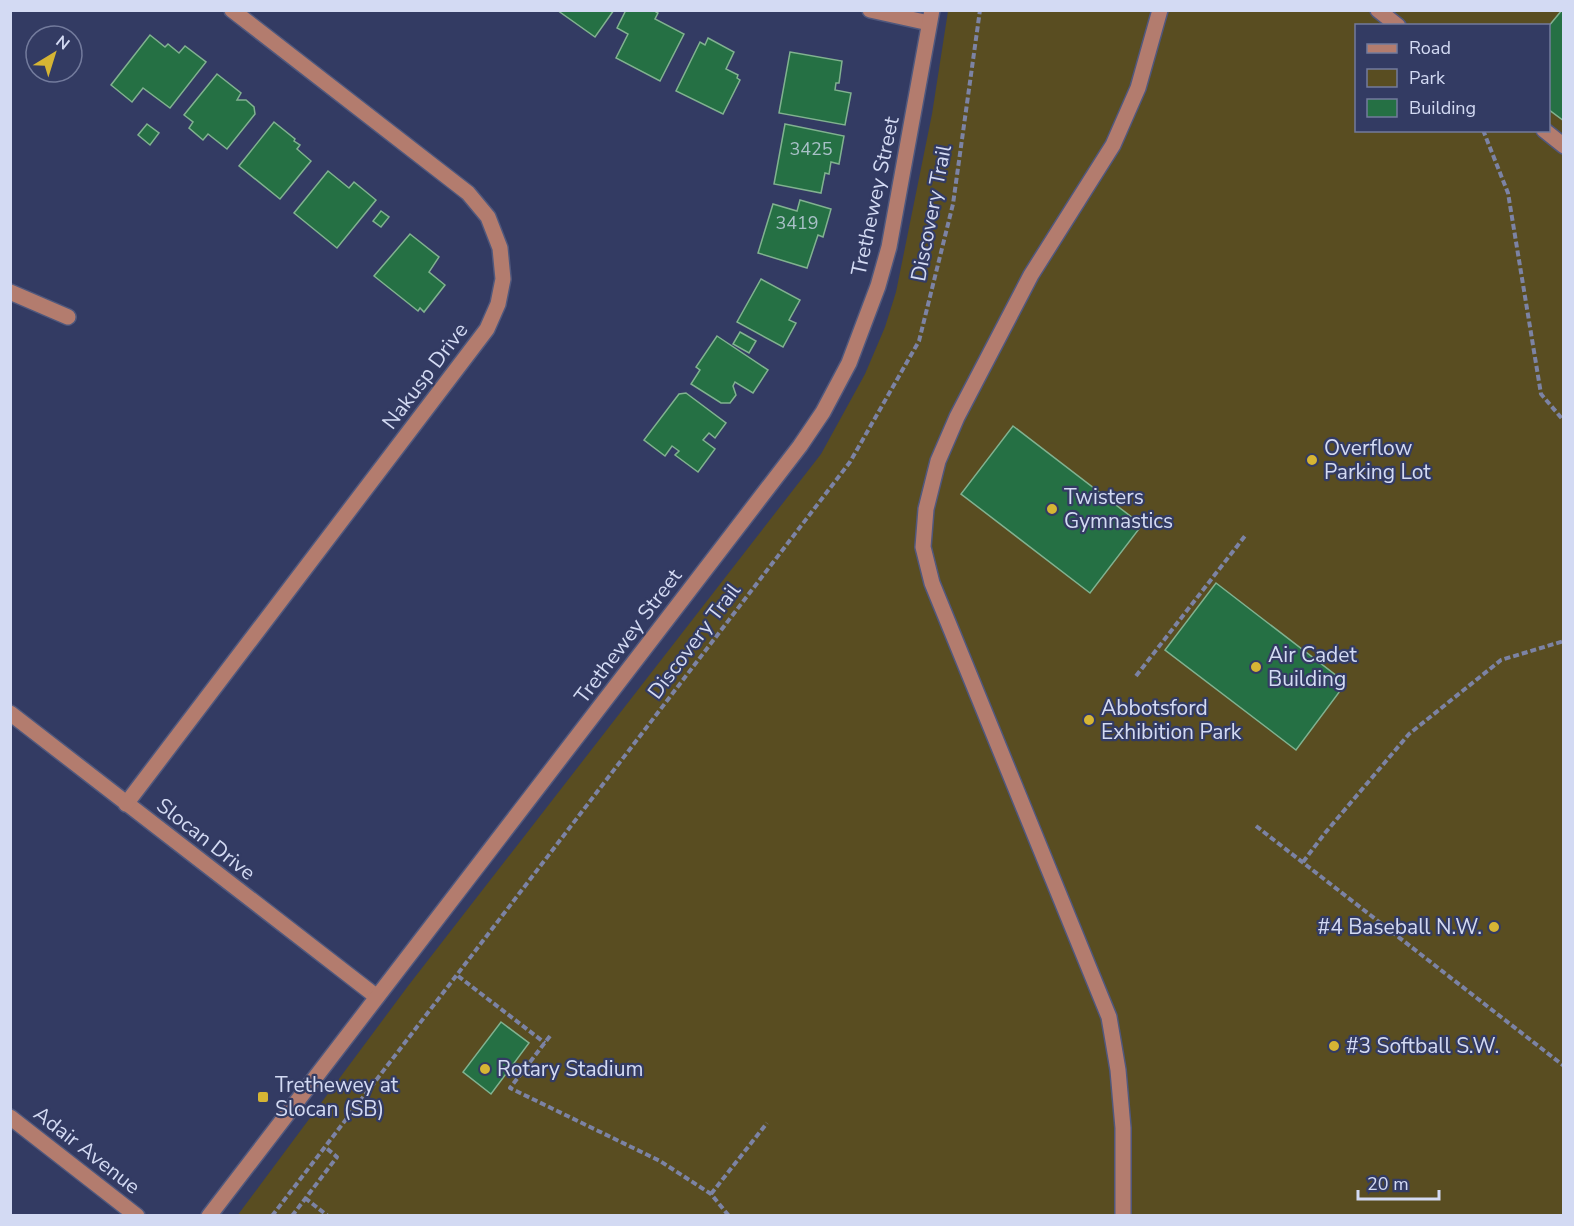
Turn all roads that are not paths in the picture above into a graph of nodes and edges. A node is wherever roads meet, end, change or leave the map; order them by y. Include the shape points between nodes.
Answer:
1 (232, 10) edge
2 (870, 10) edge
3 (1160, 10) edge
4 (1378, 10) edge
5 (930, 17) edge
6 (1396, 24) edge
7 (1546, 132) edge
8 (1563, 146) edge
9 (10, 292) edge
10 (68, 317) dead end
11 (10, 713) edge
12 (126, 804) junction
13 (377, 997) junction
14 (10, 1117) edge
15 (137, 1215) edge
16 (209, 1215) edge
17 (1123, 1215) edge

1 - 12 street, Nakusp Drive via 468,194 488,217 500,248 503,279 487,329
2 - 5 street
3 - 17 street via 1138,88 1113,145 1031,274 957,417 938,461 926,509 923,548 932,583 1109,1017 1124,1128
4 - 6 street
5 - 13 street, Trethewey Street via 889,247 853,354 823,412
7 - 8 street
9 - 10 street
11 - 12 street, Slocan Drive
12 - 13 street, Slocan Drive
13 - 16 street, Trethewey Street
14 - 15 street, Adair Avenue

